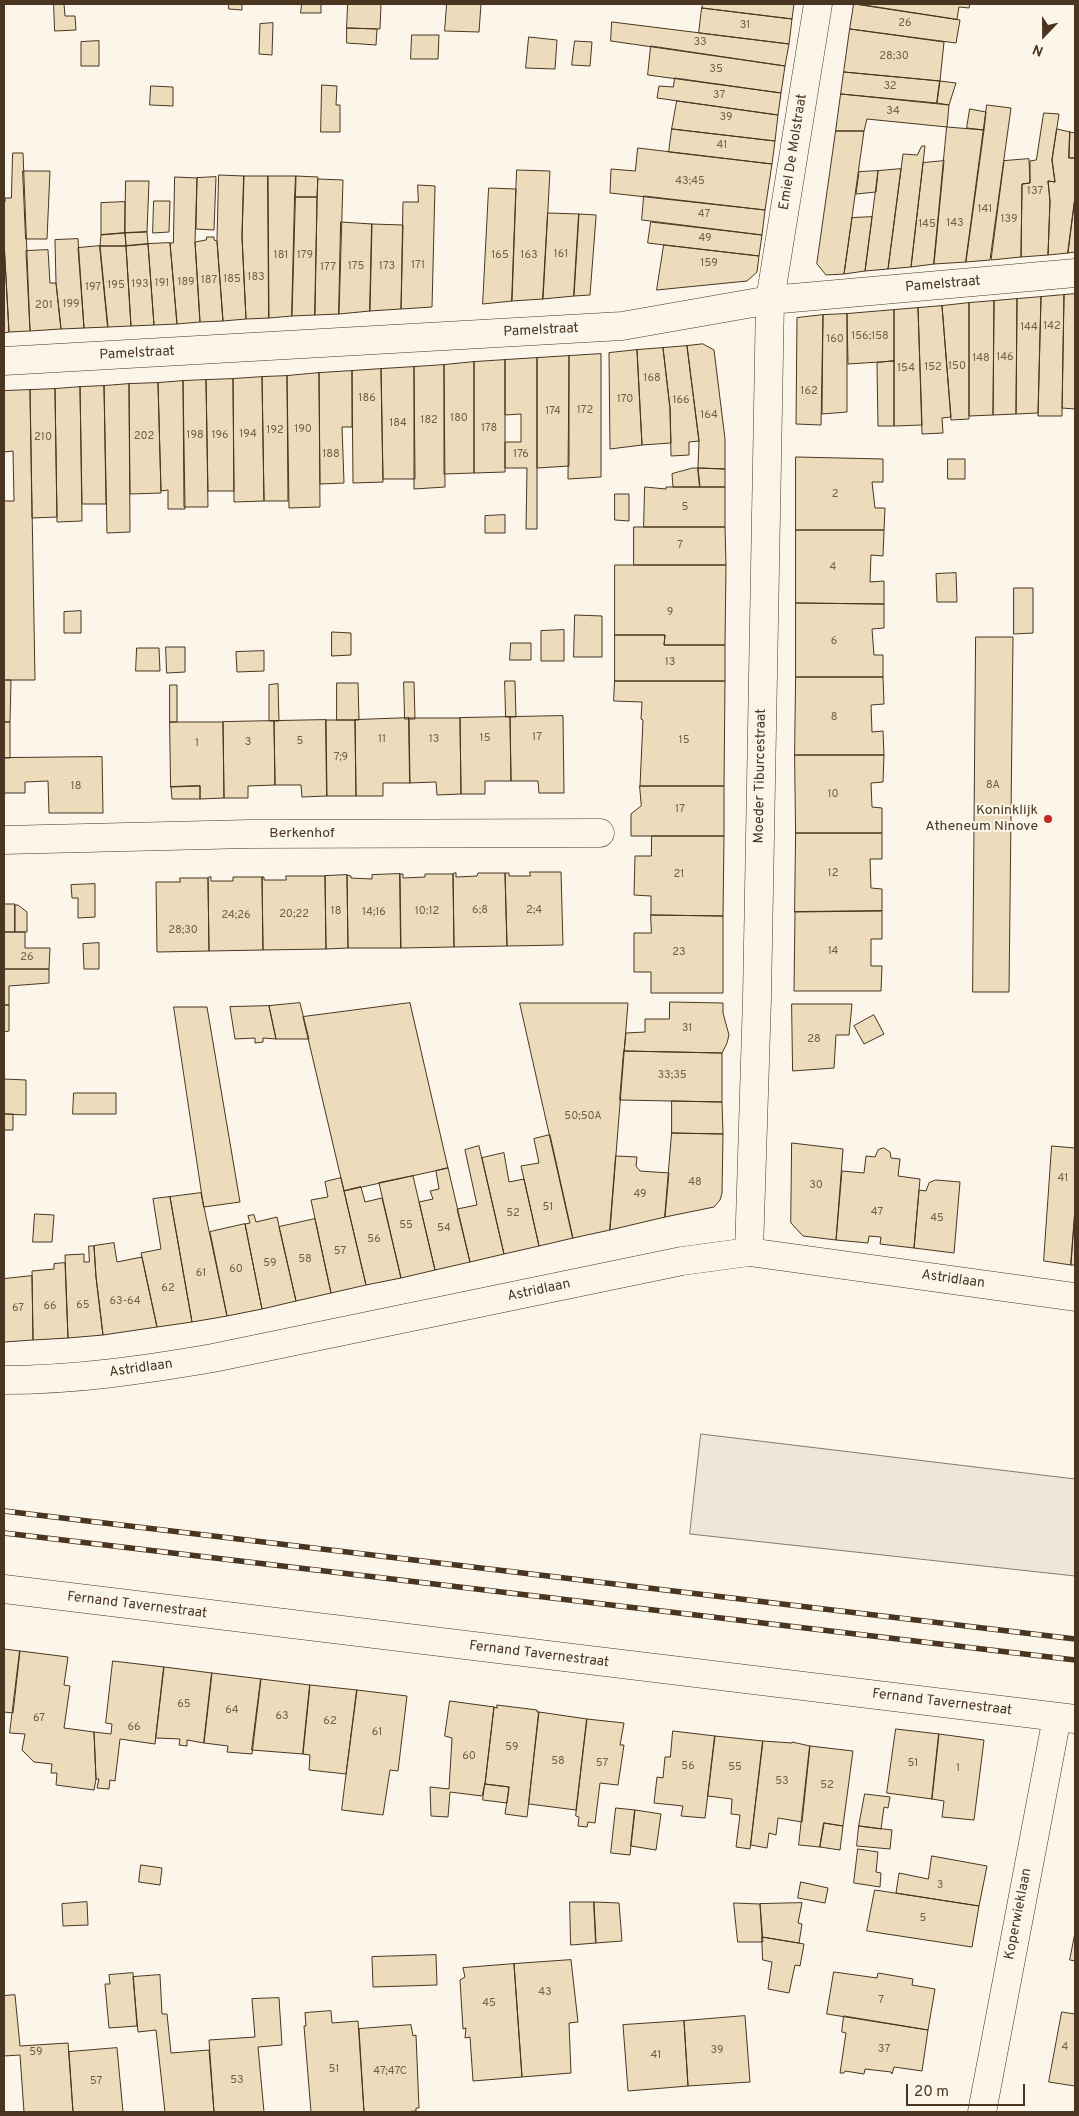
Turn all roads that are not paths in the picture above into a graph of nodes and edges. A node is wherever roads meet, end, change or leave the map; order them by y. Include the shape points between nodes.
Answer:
1 (818, 4) edge
2 (1075, 273) edge
3 (770, 300) junction
4 (4, 361) edge
5 (600, 833) dead end
6 (4, 840) edge
7 (749, 1252) junction
8 (1075, 1297) edge
9 (4, 1380) edge
10 (4, 1589) edge
11 (1066, 1718) edge
12 (982, 2112) edge

1 - 3 street, Emiel De Molstraat
2 - 3 street, Pamelstraat
3 - 4 street, Pamelstraat via 622,326
3 - 7 street, Moeder Tiburcestraat
5 - 6 street, Berkenhof via 249,834
7 - 8 street, Astridlaan
7 - 9 street, Astridlaan via 682,1261 186,1362 78,1377
10 - 11 street, Fernand Tavernestraat
11 - 12 street, Koperwieklaan

